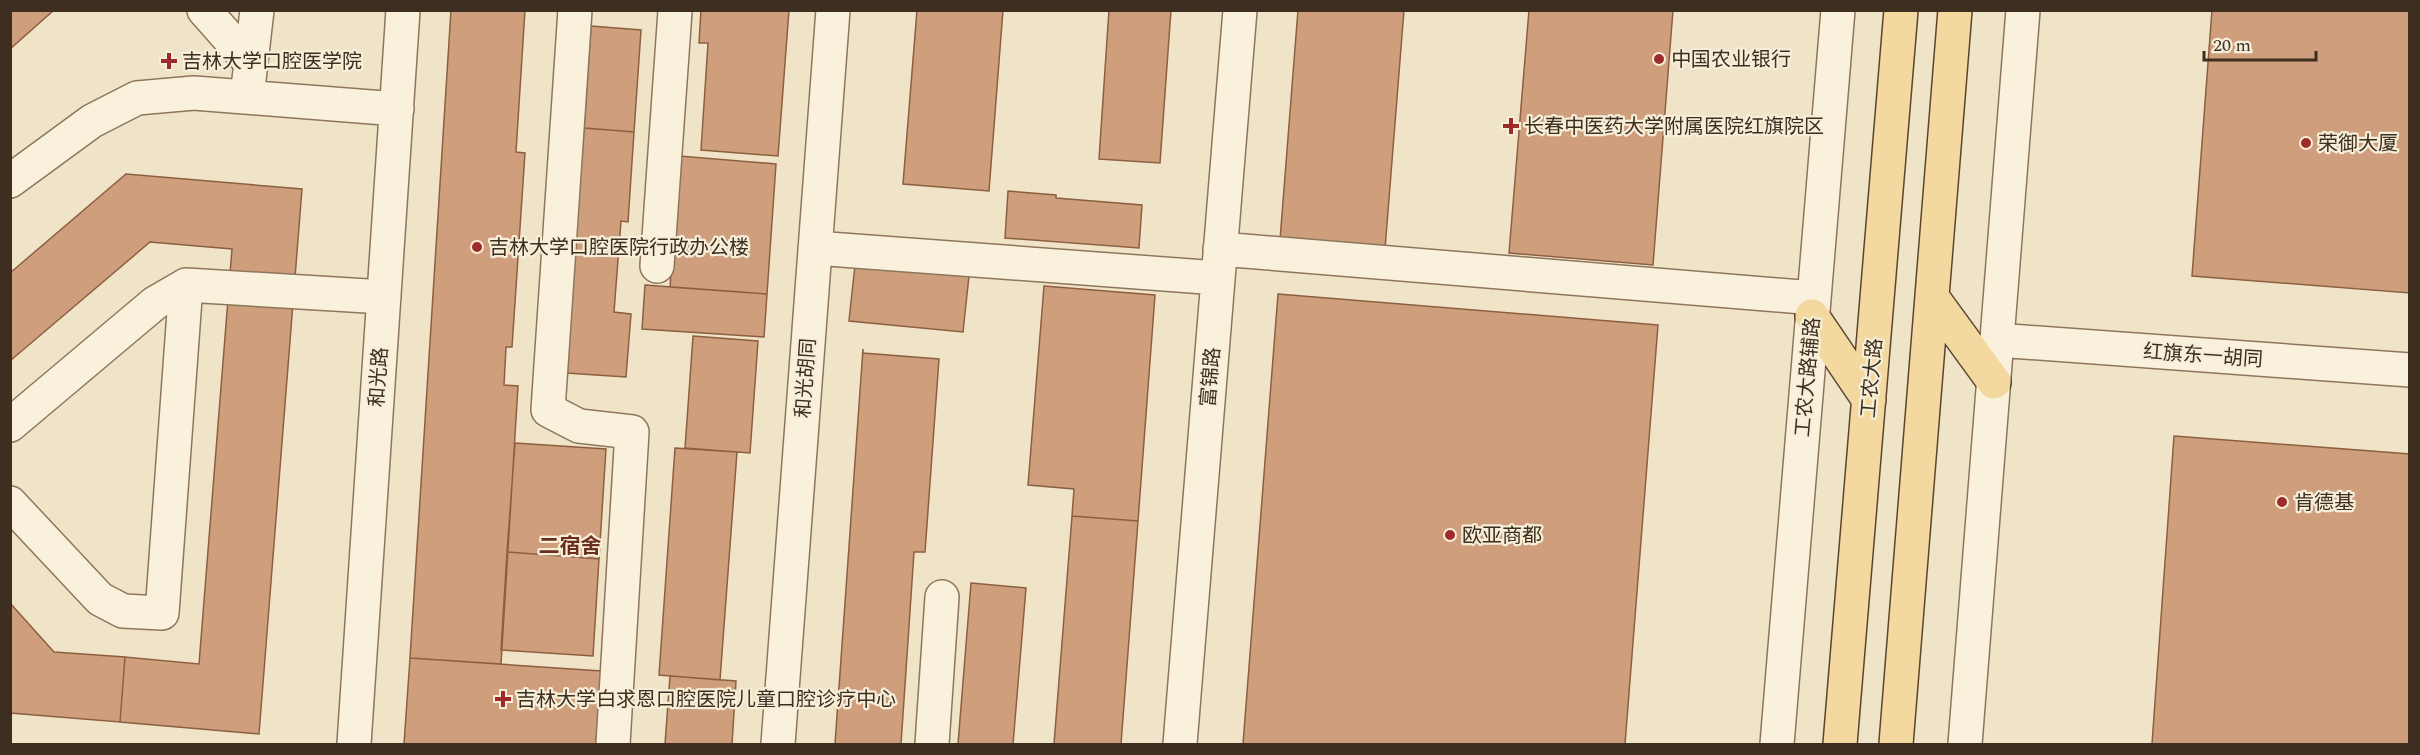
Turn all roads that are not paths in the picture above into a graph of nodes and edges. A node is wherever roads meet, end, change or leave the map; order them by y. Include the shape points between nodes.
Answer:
1 (204, 10) edge
2 (257, 10) edge
3 (403, 10) edge
4 (575, 10) edge
5 (669, 10) edge
6 (832, 10) edge
7 (1240, 10) edge
8 (1838, 10) edge
9 (1901, 10) edge
10 (1955, 10) edge
11 (2023, 10) edge
12 (675, 11) edge
13 (251, 63) junction
14 (247, 97) junction
15 (397, 109) junction
16 (10, 181) edge
17 (815, 248) junction
18 (1219, 264) junction
19 (657, 266) dead end
20 (186, 285) junction
21 (384, 297) junction
22 (1932, 297) junction
23 (1813, 307) junction
24 (1997, 340) junction
25 (2409, 370) edge
26 (1994, 382) junction
27 (1869, 400) junction
28 (10, 425) edge
29 (10, 503) edge
30 (942, 597) dead end
31 (354, 744) edge
32 (613, 744) edge
33 (778, 744) edge
34 (932, 744) edge
35 (1180, 744) edge
36 (1778, 744) edge
37 (1840, 744) edge
38 (1896, 744) edge
39 (1965, 744) edge

1 - 13 street
2 - 13 street
3 - 15 street, 和光路
4 - 32 street via 548,410 579,426 632,432
5 - 12 street
6 - 17 street, 和光胡同
7 - 18 street, 富锦路
8 - 23 street, 工农大路辅路
9 - 27 main road, 工农大路
10 - 22 main road
11 - 24 street
12 - 19 street
13 - 14 street
14 - 15 street
14 - 16 street via 194,93 137,98 92,121
15 - 21 street, 和光路
17 - 18 street
17 - 33 street, 和光胡同
18 - 23 street
18 - 35 street, 富锦路
20 - 21 street
20 - 28 street via 155,303
20 - 29 street via 162,613 123,611 100,599
21 - 31 street, 和光路
22 - 26 main road
22 - 38 main road
23 - 27 main road
23 - 36 street, 工农大路辅路
24 - 25 street, 红旗东一胡同
24 - 26 street
26 - 39 street
27 - 37 main road, 工农大路
30 - 34 street

